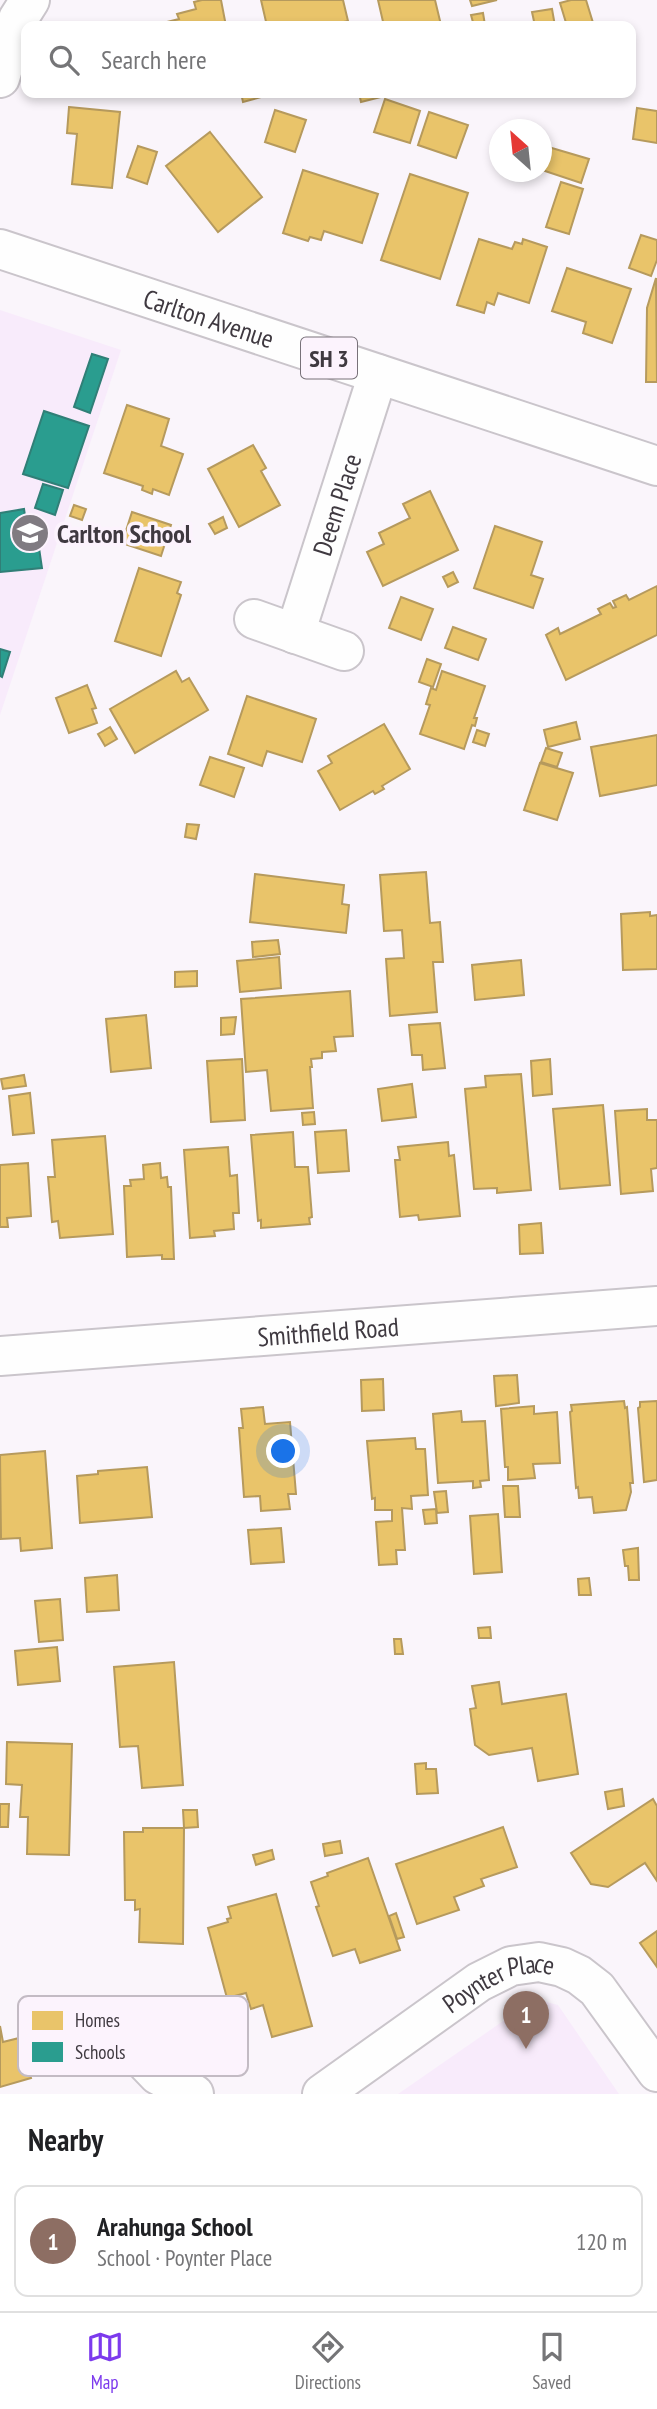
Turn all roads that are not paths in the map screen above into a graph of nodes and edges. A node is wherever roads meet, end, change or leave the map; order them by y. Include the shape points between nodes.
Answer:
1 (30, 0) edge
2 (0, 78) edge
3 (0, 250) edge
4 (378, 374) junction
5 (657, 467) edge
6 (254, 619) dead end
7 (295, 634) junction
8 (344, 650) dead end
9 (657, 1306) edge
10 (0, 1356) edge
11 (657, 2072) edge
12 (160, 2076) edge
13 (194, 2094) edge
14 (322, 2094) edge

1 - 2 main road
3 - 4 main road, Carlton Avenue / SH 3
4 - 5 main road, Carlton Avenue / SH 3
4 - 7 main road, Deem Place
6 - 7 main road
7 - 8 main road
9 - 10 main road, Smithfield Road
11 - 14 main road, Poynter Place via 597,1989 570,1971 539,1962 511,1966 479,1982
12 - 13 main road

